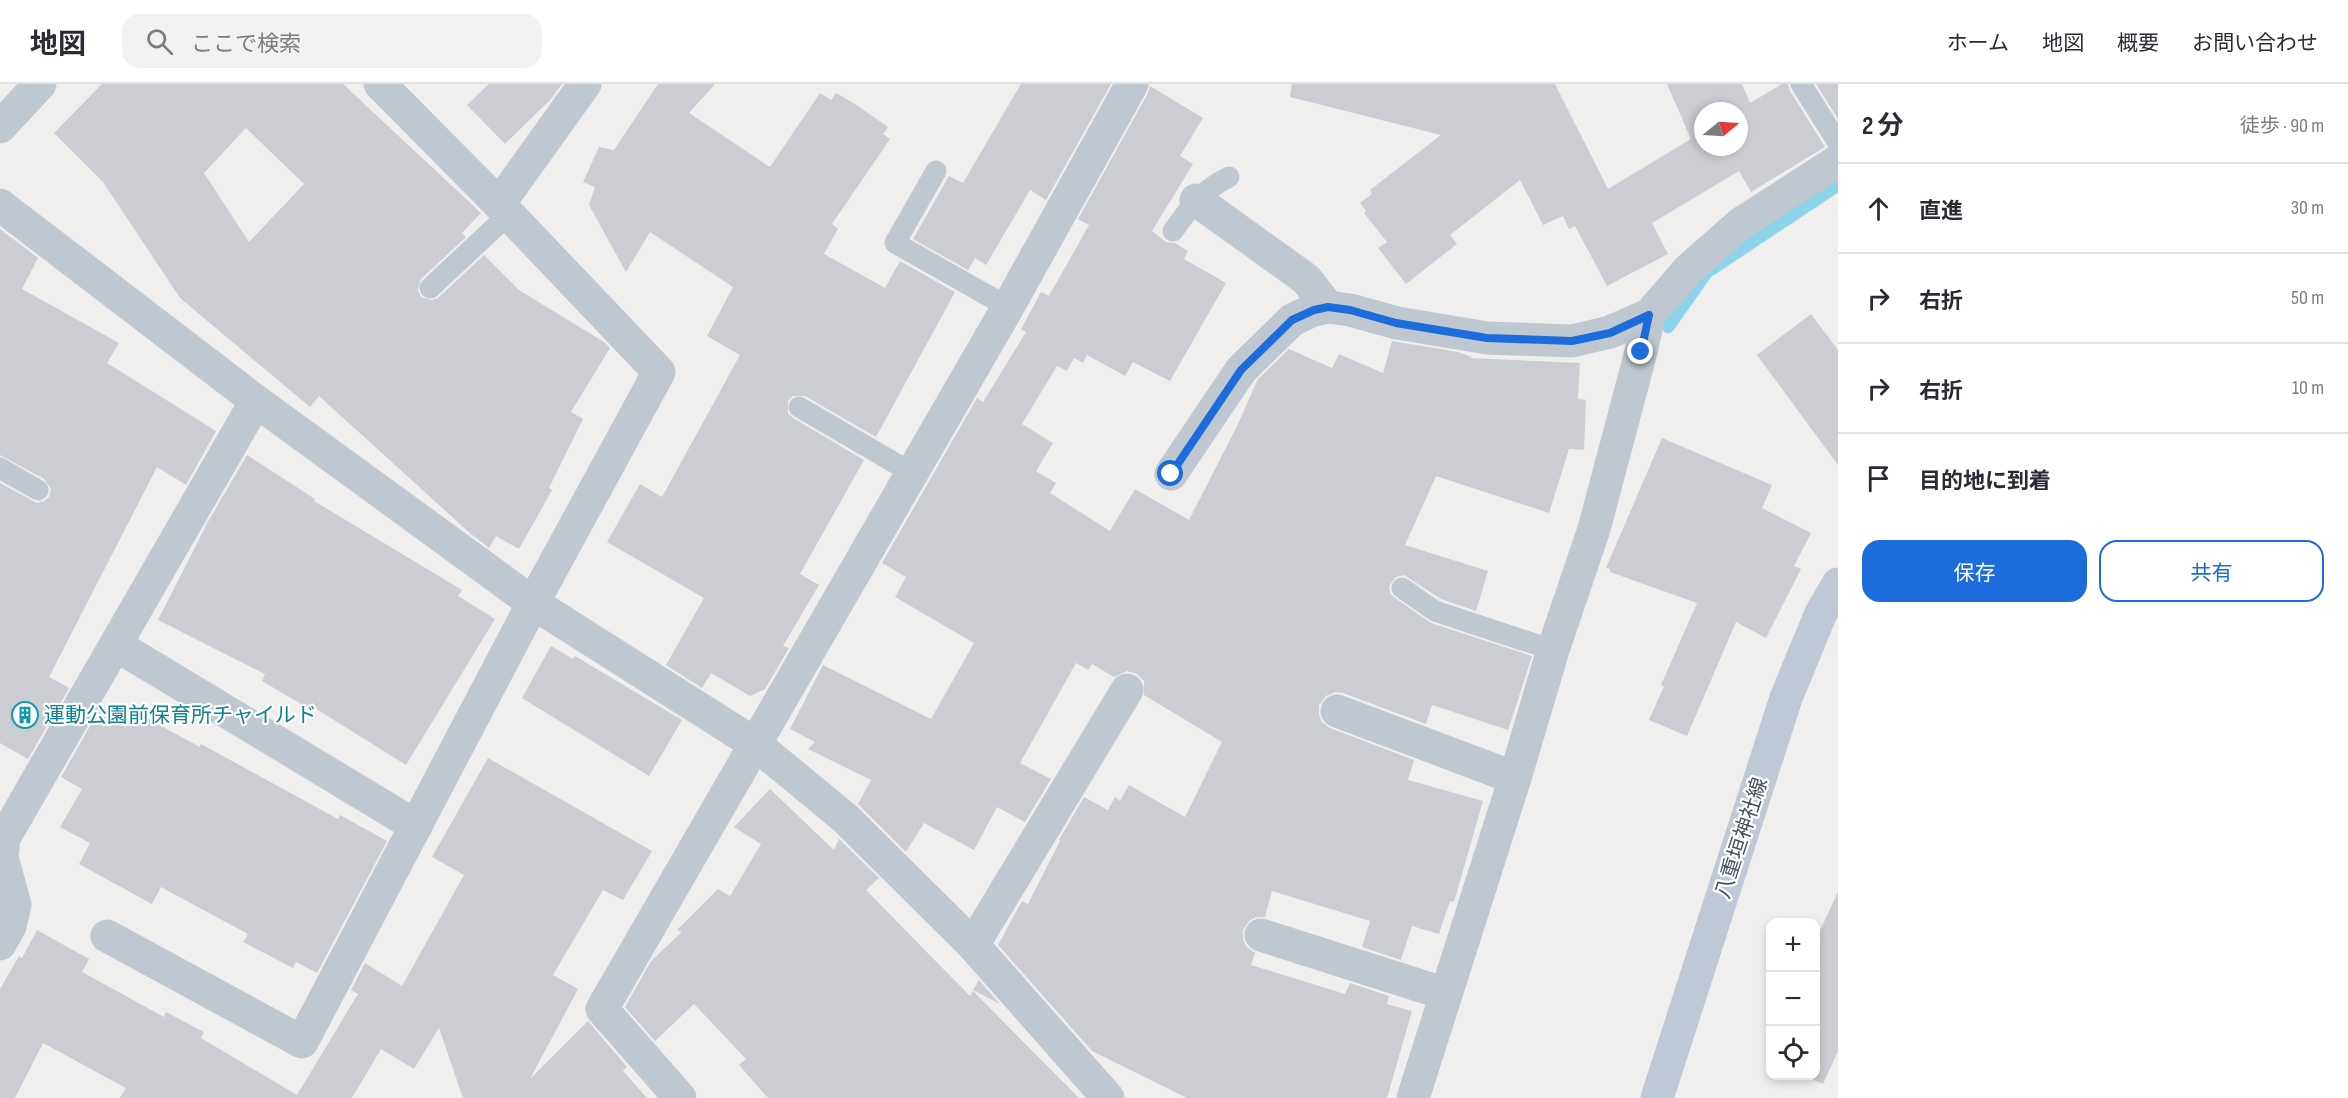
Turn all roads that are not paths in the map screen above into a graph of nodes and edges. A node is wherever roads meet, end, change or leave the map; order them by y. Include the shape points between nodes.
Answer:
1 (40, 84) edge
2 (380, 84) edge
3 (585, 84) edge
4 (1132, 84) edge
5 (1802, 84) edge
6 (0, 127) edge
7 (1838, 143) edge
8 (1838, 161) edge
9 (936, 171) dead end
10 (1229, 177) dead end
11 (1196, 200) junction
12 (0, 205) edge
13 (504, 209) junction
14 (1173, 231) dead end
15 (430, 288) dead end
16 (1008, 307) junction
17 (1328, 307) junction
18 (1649, 315) junction
19 (256, 401) junction
20 (799, 407) dead end
21 (0, 468) edge
22 (912, 473) junction
23 (1171, 474) dead end
24 (38, 490) dead end
25 (1838, 584) edge
26 (1402, 588) dead end
27 (533, 603) junction
28 (116, 645) junction
29 (1553, 650) junction
30 (1127, 690) dead end
31 (1337, 711) dead end
32 (755, 744) junction
33 (1515, 778) junction
34 (416, 826) junction
35 (1261, 935) dead end
36 (107, 936) dead end
37 (0, 944) edge
38 (973, 945) junction
39 (1446, 994) junction
40 (680, 1098) edge
41 (1108, 1098) edge
42 (1413, 1098) edge
43 (1657, 1098) edge

1 - 6 street
2 - 13 street
3 - 13 street
4 - 16 street
5 - 7 lane
8 - 18 street via 1740,224 1688,270
9 - 16 lane via 895,243
10 - 11 lane
11 - 14 lane
11 - 17 street via 1306,279
12 - 19 street
13 - 15 lane
13 - 27 street via 659,372
16 - 22 street
17 - 18 street via 1487,338 1572,341 1610,333
17 - 23 street via 1292,320 1241,370
18 - 29 street via 1594,529
19 - 27 street
19 - 28 street
20 - 22 lane
21 - 24 lane
22 - 32 street
25 - 43 main road, 八重垣神社線 via 1821,614 1786,698
26 - 29 lane via 1435,611
27 - 32 street
27 - 34 street
28 - 34 street
28 - 37 street via 4,838 2,857 15,905
29 - 33 street
30 - 38 street
31 - 33 street
32 - 38 street via 845,818
32 - 40 street via 602,1009
33 - 39 street
34 - 36 street via 302,1042
35 - 39 street
38 - 41 street
39 - 42 street

